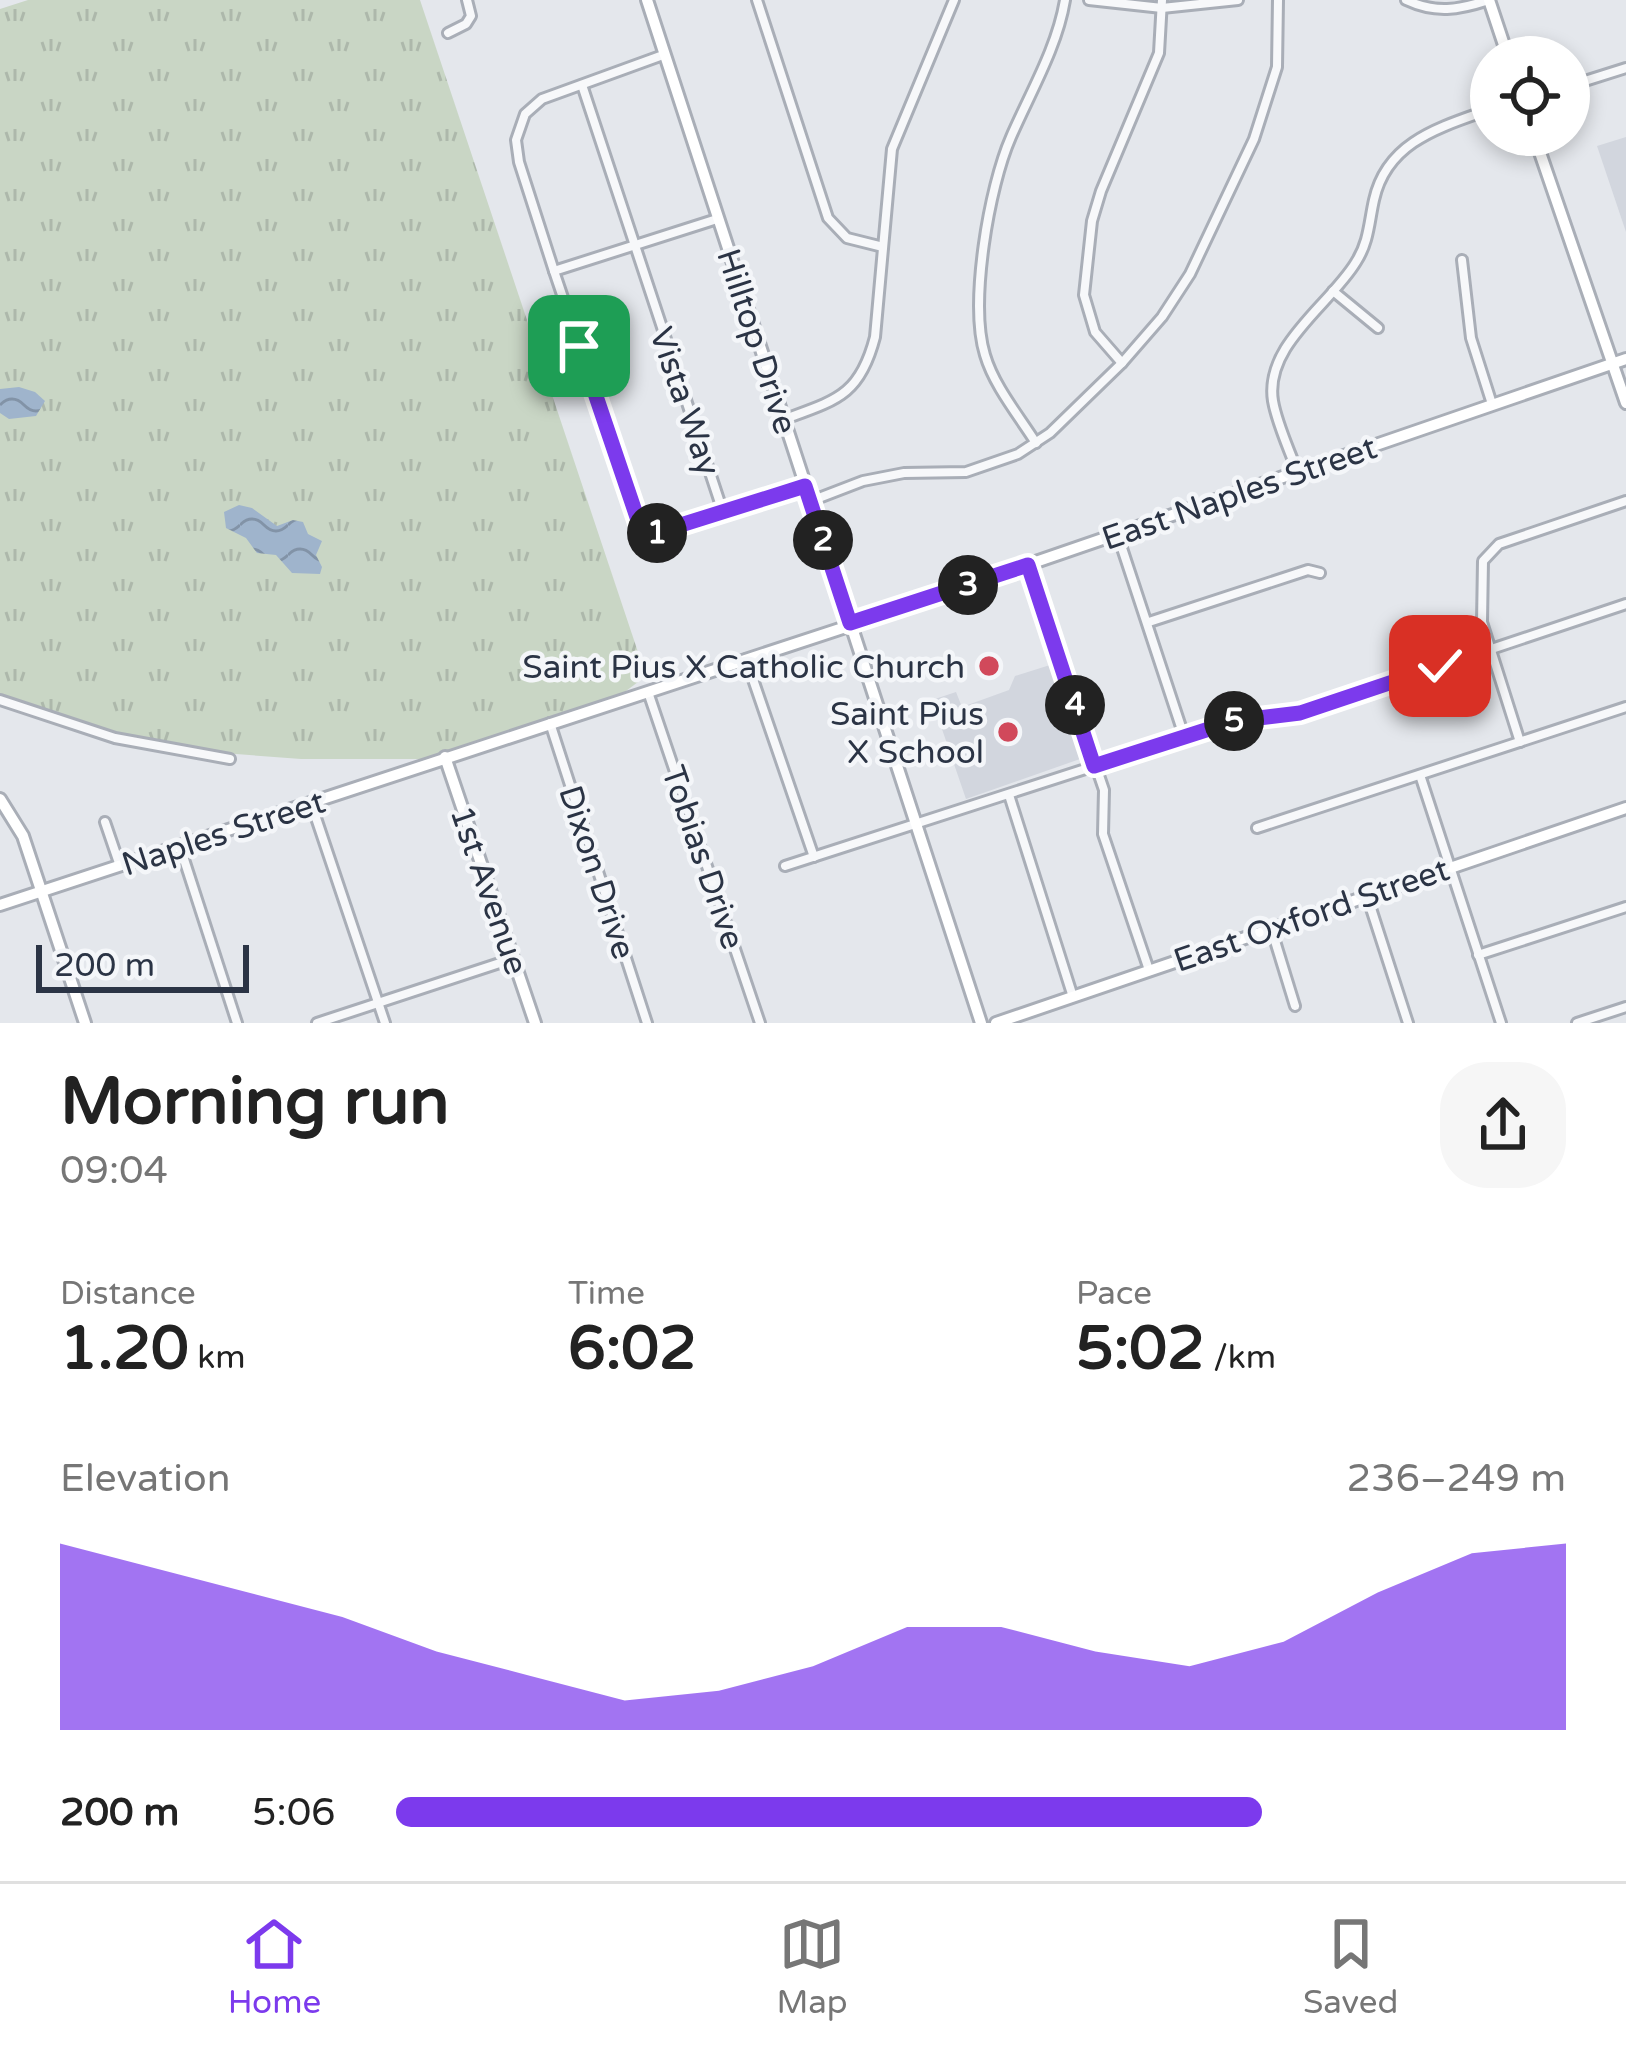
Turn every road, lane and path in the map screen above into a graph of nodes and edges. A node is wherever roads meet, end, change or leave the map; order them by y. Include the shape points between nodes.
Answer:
1 (467, 0) edge
2 (647, 0) edge
3 (757, 0) edge
4 (953, 0) edge
5 (1066, 0) edge
6 (1089, 0) edge
7 (1238, 0) edge
8 (1278, 0) edge
9 (1406, 0) edge
10 (1489, 0) edge
11 (1162, 4) edge
12 (448, 33) dead end
13 (1501, 36) edge
14 (663, 55) junction
15 (1626, 68) edge
16 (1590, 79) edge
17 (582, 85) junction
18 (1470, 116) edge
19 (1541, 156) edge
20 (717, 219) junction
21 (634, 246) junction
22 (883, 247) junction
23 (1462, 260) dead end
24 (554, 271) junction
25 (1333, 291) junction
26 (1378, 328) dead end
27 (1626, 358) edge
28 (1122, 363) junction
29 (1610, 364) junction
30 (1626, 403) edge
31 (1492, 404) junction
32 (785, 419) junction
33 (1036, 443) junction
34 (1298, 470) junction
35 (805, 486) junction
36 (811, 501) junction
37 (1626, 501) edge
38 (723, 512) junction
39 (1117, 533) junction
40 (1028, 565) junction
41 (1320, 573) dead end
42 (1626, 604) edge
43 (1149, 622) junction
44 (850, 623) junction
45 (1490, 649) junction
46 (745, 658) junction
47 (648, 690) junction
48 (0, 700) edge
49 (1626, 707) edge
50 (549, 722) junction
51 (1184, 736) junction
52 (1520, 742) junction
53 (445, 758) junction
54 (230, 759) dead end
55 (1094, 766) junction
56 (1420, 775) junction
57 (1009, 795) junction
58 (0, 799) edge
59 (311, 803) junction
60 (1626, 808) edge
61 (105, 822) dead end
62 (915, 826) junction
63 (1257, 828) dead end
64 (180, 847) junction
65 (814, 857) junction
66 (120, 866) junction
67 (785, 866) dead end
68 (1450, 867) junction
69 (42, 891) junction
70 (1367, 895) junction
71 (0, 905) edge
72 (1626, 907) edge
73 (1270, 926) junction
74 (1478, 955) junction
75 (512, 959) junction
76 (1148, 970) junction
77 (1073, 997) junction
78 (378, 1003) junction
79 (1295, 1006) dead end
80 (1626, 1006) edge
81 (85, 1023) edge
82 (237, 1023) edge
83 (317, 1023) edge
84 (385, 1023) edge
85 (535, 1023) edge
86 (647, 1023) edge
87 (760, 1023) edge
88 (981, 1023) edge
89 (996, 1023) edge
90 (1408, 1023) edge
91 (1501, 1023) edge
92 (1577, 1023) edge

1 - 12 street via 466,25
2 - 14 street, Hilltop Drive
3 - 22 street via 828,218 847,238
4 - 22 street via 892,149
5 - 33 street via 997,176 980,303 991,370
6 - 11 street
7 - 11 street
8 - 28 street via 1277,67 1256,134 1190,274
9 - 10 street via 1452,11
10 - 13 street
11 - 28 street via 1159,53 1092,220 1084,295 1090,323
14 - 17 street
14 - 20 street, Hilltop Drive
15 - 16 street
17 - 21 street, Vista Way
17 - 24 street via 542,99 516,140
18 - 25 street via 1394,157 1374,196 1366,242
19 - 29 street
20 - 21 street
20 - 32 street, Hilltop Drive
21 - 24 street
21 - 38 street, Vista Way
22 - 32 street via 868,365 847,393
23 - 31 street via 1471,338
24 - 38 street via 642,532
25 - 26 street
25 - 34 street via 1274,376 1274,404
27 - 29 street, East Naples Street
28 - 33 street
29 - 30 street
29 - 31 street, East Naples Street
31 - 34 street, East Naples Street
32 - 35 street, Hilltop Drive
33 - 36 street via 986,467 863,481
34 - 39 street, East Naples Street
35 - 36 street, Hilltop Drive
35 - 38 street
36 - 44 street, Hilltop Drive
37 - 45 street via 1487,554 1481,611
39 - 40 street, East Naples Street
39 - 43 street
40 - 44 street, East Naples Street
40 - 55 street
41 - 43 street via 1308,570
42 - 45 street
43 - 51 street
44 - 46 street, East Naples Street
44 - 62 street, Hilltop Drive
45 - 51 street via 1300,713
45 - 52 street
46 - 47 street, East Naples Street
46 - 65 street
47 - 50 street, Naples Street
47 - 87 street, Tobias Drive
48 - 54 street via 115,738
49 - 52 street
50 - 53 street, Naples Street
50 - 86 street, Dixon Drive
51 - 55 street
52 - 56 street
53 - 59 street, Naples Street
53 - 75 street, 1st Avenue
55 - 57 street
55 - 76 street via 1106,797 1103,834
56 - 63 street
56 - 68 street
57 - 62 street
57 - 77 street
58 - 69 street
59 - 64 street, Naples Street
59 - 78 street
60 - 68 street, East Oxford Street
61 - 66 street
62 - 65 street
62 - 88 street, Hilltop Drive
64 - 66 street, Naples Street
64 - 82 street
65 - 67 street
66 - 69 street, Naples Street
68 - 70 street, East Oxford Street
68 - 74 street
69 - 71 street, Naples Street
69 - 81 street
70 - 73 street, East Oxford Street
70 - 90 street
72 - 74 street
73 - 76 street, East Oxford Street
73 - 79 street
74 - 91 street
75 - 78 street
75 - 85 street, 1st Avenue
76 - 77 street, East Oxford Street
77 - 89 street, East Oxford Street
78 - 83 street
78 - 84 street
80 - 92 street

